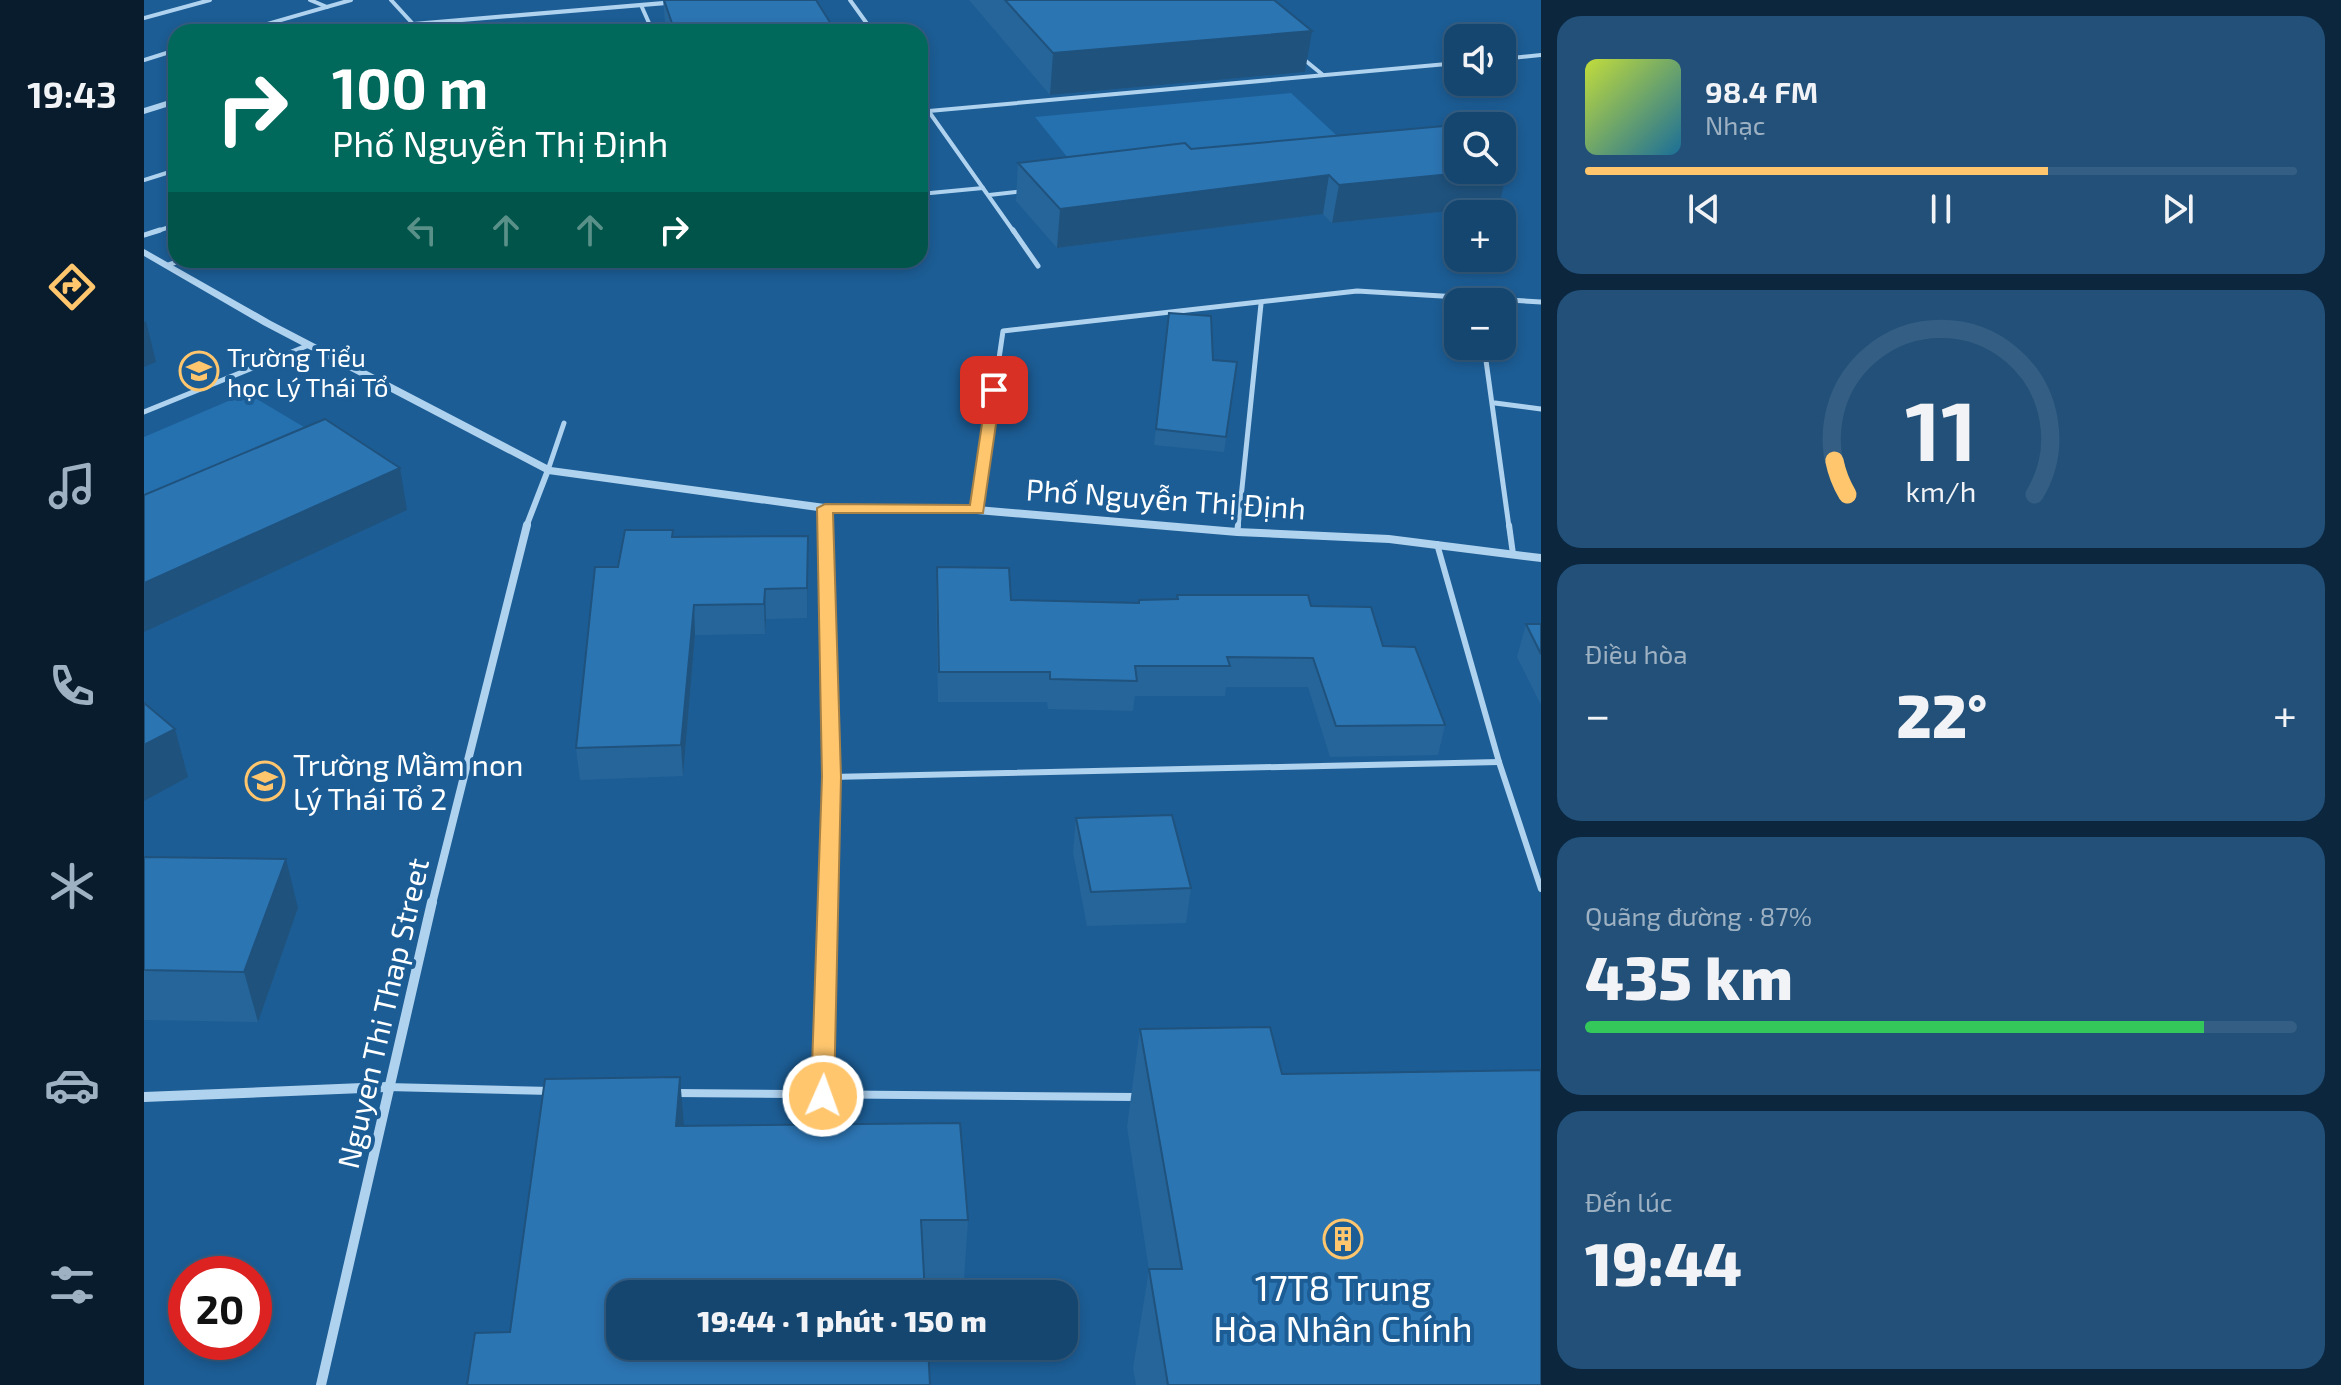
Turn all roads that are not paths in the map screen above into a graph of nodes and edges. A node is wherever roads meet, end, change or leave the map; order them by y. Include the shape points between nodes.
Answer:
1 (210, 0) edge
2 (310, 0) edge
3 (351, 0) edge
4 (391, 0) edge
5 (703, 0) edge
6 (850, 0) edge
7 (641, 5) junction
8 (327, 7) junction
9 (144, 18) edge
10 (267, 24) edge
11 (410, 24) edge
12 (453, 24) edge
13 (649, 24) edge
14 (867, 24) edge
15 (168, 52) edge
16 (1541, 55) edge
17 (1301, 56) edge
18 (1516, 58) edge
19 (144, 60) edge
20 (1444, 64) edge
21 (1323, 75) junction
22 (168, 104) edge
23 (144, 111) edge
24 (929, 111) joint
25 (168, 172) edge
26 (144, 180) edge
27 (983, 188) junction
28 (1035, 190) edge
29 (928, 193) edge
30 (989, 195) junction
31 (168, 228) edge
32 (144, 235) edge
33 (144, 252) edge
34 (168, 265) edge
35 (1038, 266) dead end
36 (173, 268) edge
37 (1444, 297) edge
38 (1516, 301) edge
39 (1541, 302) edge
40 (1261, 304) junction
41 (309, 345) junction
42 (1487, 360) edge
43 (1495, 403) junction
44 (1541, 409) edge
45 (144, 412) edge
46 (564, 423) dead end
47 (548, 470) junction
48 (825, 508) junction
49 (977, 510) junction
50 (1237, 532) junction
51 (1437, 544) junction
52 (1513, 554) junction
53 (1541, 558) edge
54 (1499, 762) junction
55 (831, 777) junction
56 (1541, 889) edge
57 (387, 1087) junction
58 (558, 1091) edge
59 (667, 1093) edge
60 (823, 1096) junction
61 (144, 1097) edge
62 (1142, 1097) edge
63 (321, 1385) edge

1 - 9 lane
2 - 8 lane
3 - 8 lane
4 - 11 lane
5 - 7 street
6 - 14 lane
7 - 12 street
7 - 13 lane
8 - 10 lane
15 - 19 lane
16 - 18 lane
17 - 21 lane
20 - 21 lane
21 - 24 lane
22 - 23 street
24 - 27 lane
25 - 26 lane
27 - 29 lane
27 - 30 lane
28 - 30 lane
30 - 35 lane
31 - 32 lane
33 - 34 street, Phố Nguyễn Thị Định
36 - 41 street, Phố Nguyễn Thị Định
37 - 40 lane via 1357,291
38 - 39 lane
40 - 49 lane via 1003,331
40 - 50 lane
41 - 45 lane
41 - 47 street, Phố Nguyễn Thị Định
42 - 43 lane
43 - 44 lane
43 - 52 lane
46 - 47 lane
47 - 48 street, Phố Nguyễn Thị Định
47 - 57 street, Nguyen Thi Thap Street via 521,541
48 - 49 street, Phố Nguyễn Thị Định
48 - 55 lane
49 - 50 street, Phố Nguyễn Thị Định
50 - 51 street, Phố Nguyễn Thị Định
51 - 52 street, Phố Nguyễn Thị Định
51 - 54 lane
52 - 53 street, Phố Nguyễn Thị Định
54 - 55 lane
54 - 56 lane
55 - 60 lane
57 - 58 lane
57 - 61 street
57 - 63 street, Nguyen Thi Thap Street
59 - 60 lane
60 - 62 lane

